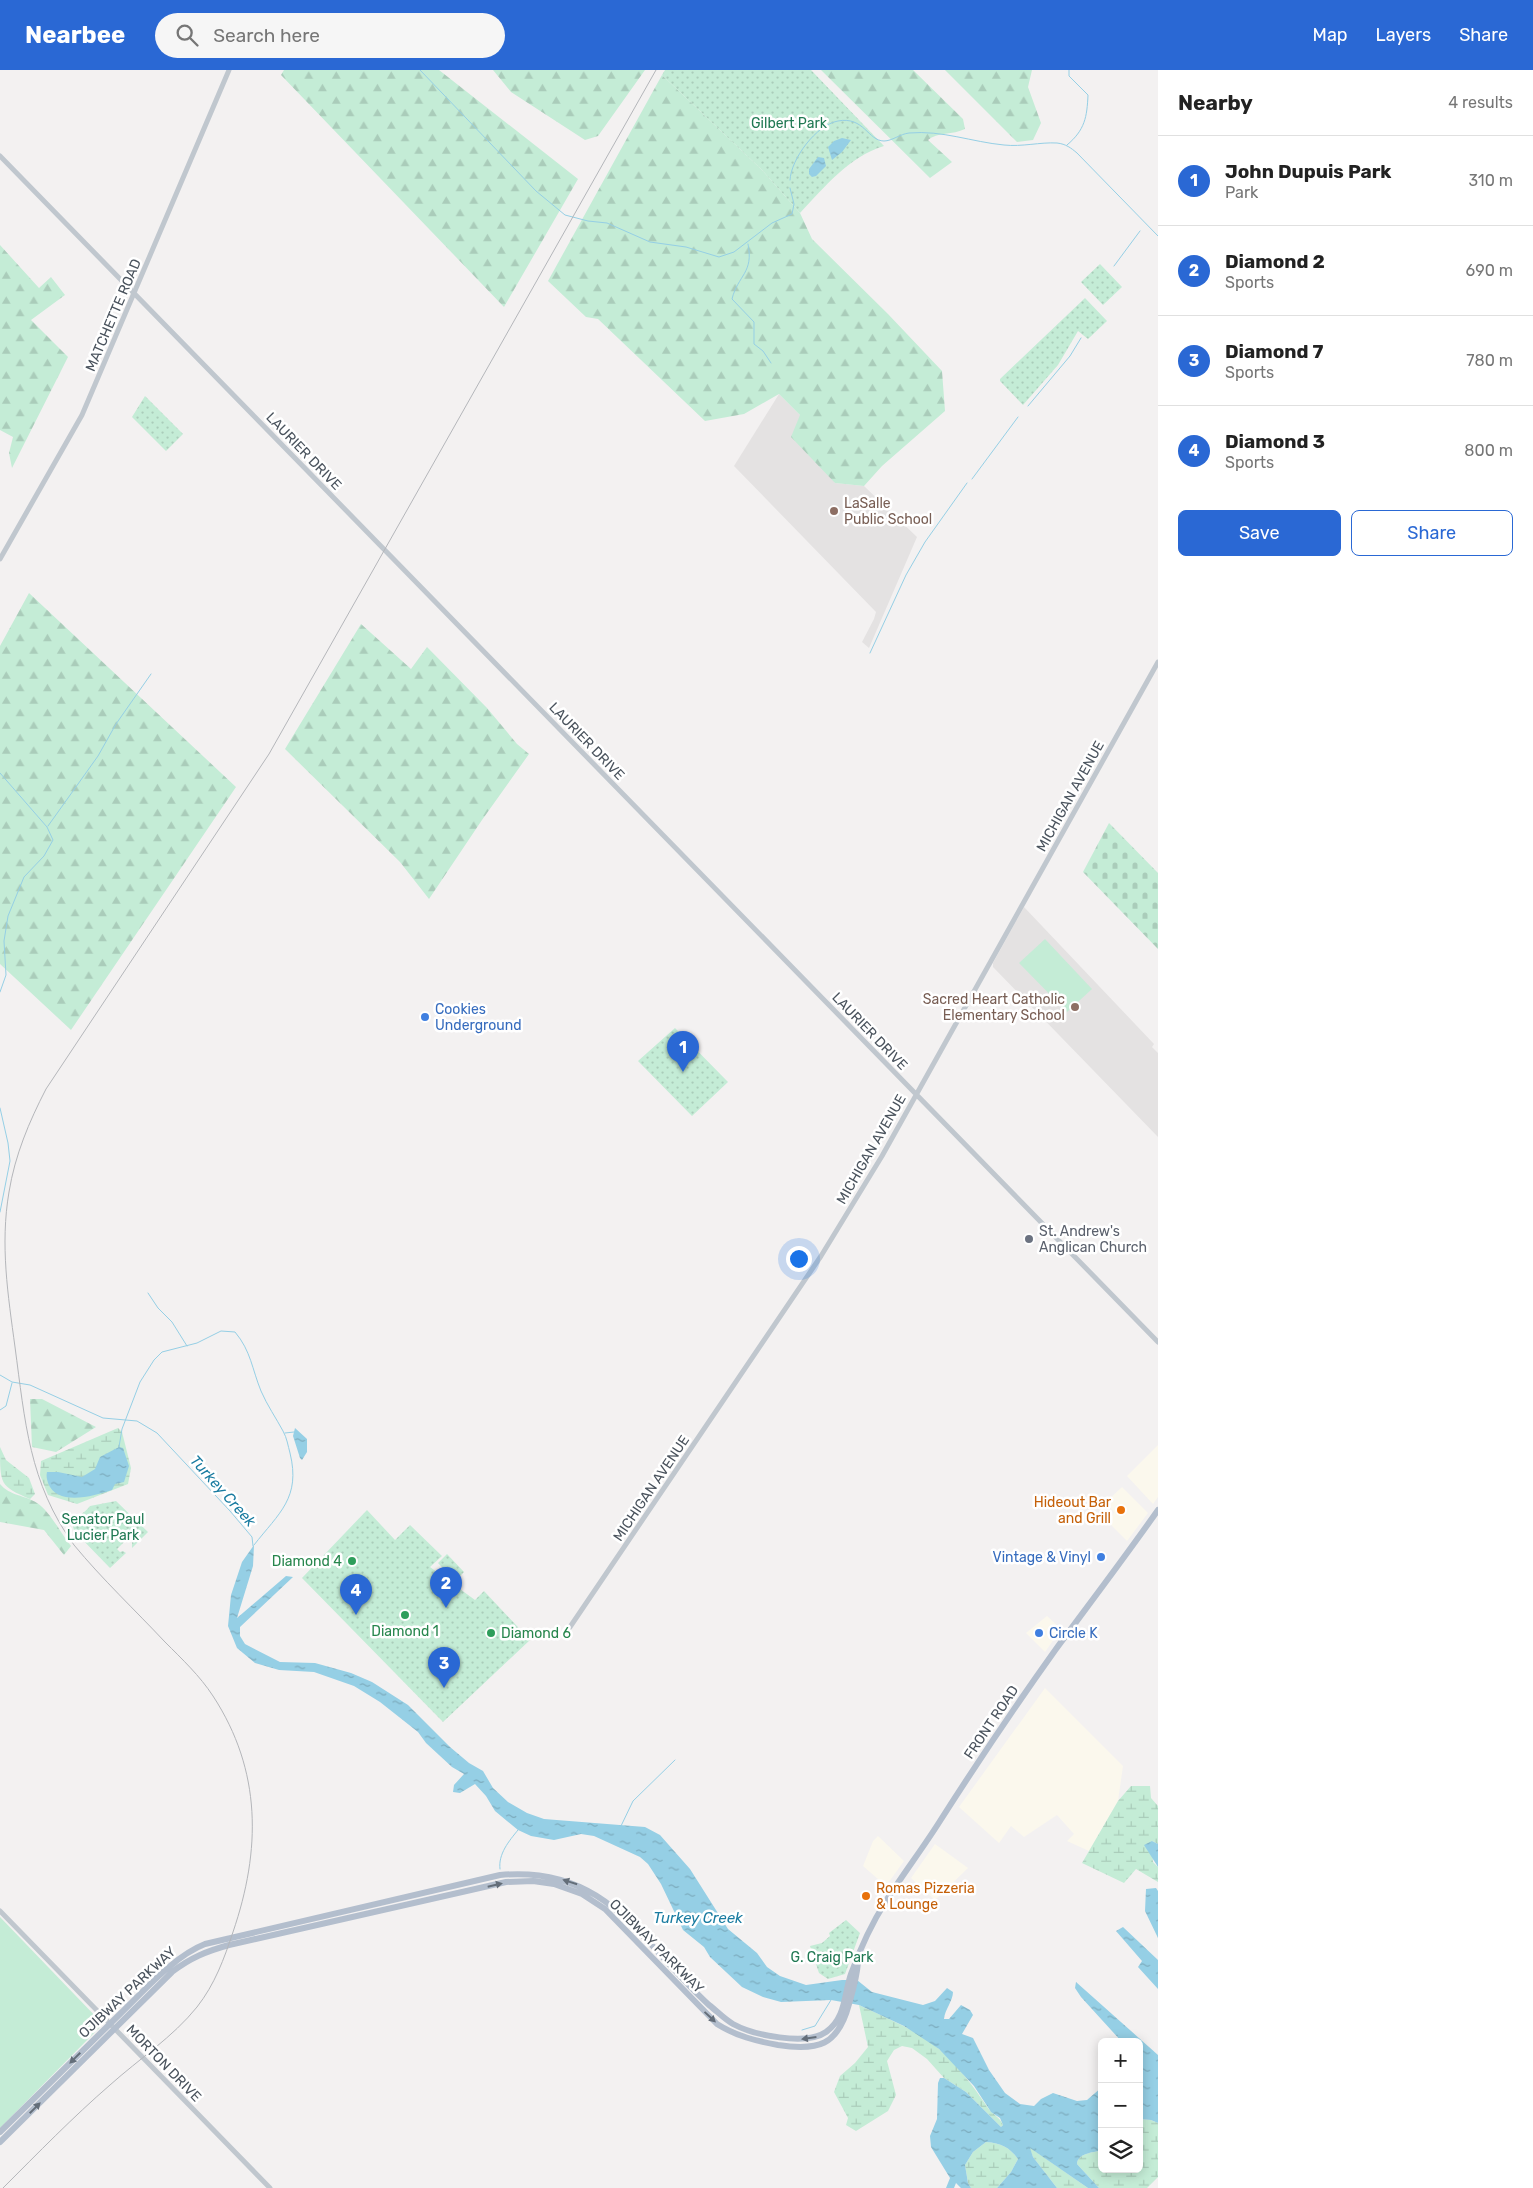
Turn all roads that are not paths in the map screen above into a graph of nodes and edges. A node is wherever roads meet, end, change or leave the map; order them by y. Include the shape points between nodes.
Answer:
1 (229, 70) edge
2 (0, 156) edge
3 (133, 293) junction
4 (0, 559) edge
5 (1158, 662) edge
6 (916, 1095) junction
7 (1158, 1342) edge
8 (1158, 1510) edge
9 (570, 1627) dead end
10 (0, 1911) edge
11 (859, 1956) joint
12 (112, 2026) junction
13 (0, 2132) edge
14 (0, 2142) edge
15 (270, 2188) edge

1 - 3 street, MATCHETTE ROAD
2 - 3 street, LAURIER DRIVE
3 - 4 street, MATCHETTE ROAD via 82,416
3 - 6 street, LAURIER DRIVE
5 - 6 street, MICHIGAN AVENUE
6 - 7 street, LAURIER DRIVE
6 - 9 street, MICHIGAN AVENUE via 821,1256
8 - 11 main road, FRONT ROAD via 1051,1656 954,1797 878,1915
10 - 12 street, MORTON DRIVE
11 - 12 main road, OJIBWAY PARKWAY via 846,2008 831,2028 809,2038 747,2030 734,2024 704,2000 613,1906 573,1882 522,1873 204,1944 182,1956
12 -> 13 main road, OJIBWAY PARKWAY
14 -> 12 main road, OJIBWAY PARKWAY
12 - 15 street, MORTON DRIVE

